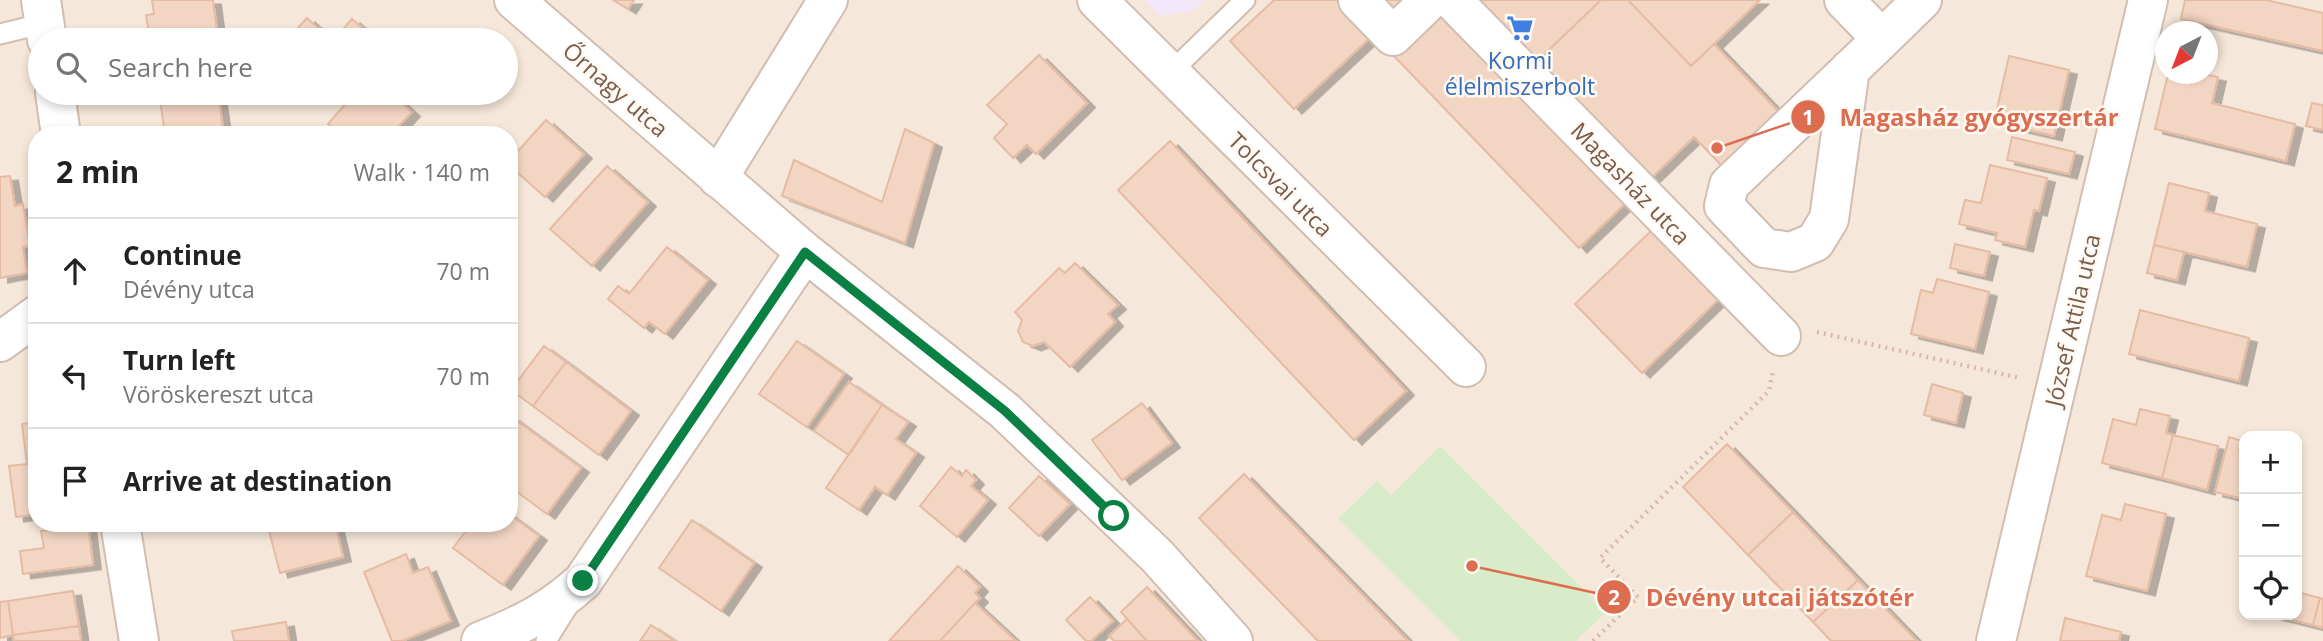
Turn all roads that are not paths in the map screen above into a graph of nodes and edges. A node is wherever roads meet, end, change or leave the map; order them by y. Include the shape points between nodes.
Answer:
1 (514, 0) edge
2 (828, 0) edge
3 (1097, 0) edge
4 (1245, 0) edge
5 (1358, 0) edge
6 (1430, 0) edge
7 (1452, 0) edge
8 (1844, 0) edge
9 (1922, 0) edge
10 (2148, 0) edge
11 (44, 21) edge
12 (0, 34) edge
13 (1881, 38) junction
14 (1850, 69) dead end
15 (1170, 72) junction
16 (57, 105) edge
17 (60, 126) edge
18 (719, 177) junction
19 (805, 252) junction
20 (28, 322) edge
21 (1781, 336) road end
22 (0, 342) edge
23 (1466, 368) dead end
24 (121, 532) edge
25 (583, 581) junction
26 (139, 641) edge
27 (481, 641) edge
28 (546, 641) edge
29 (1233, 641) edge
30 (1996, 641) edge

1 - 18 street, Őrnagy utca
2 - 18 street
3 - 15 street, Tolcsvai utca
4 - 15 lane
5 - 6 street via 1393,36
7 - 21 street, Magasház utca
8 - 13 street
9 - 13 street
10 - 30 street, József Attila utca
11 - 12 lane
13 - 14 street
15 - 23 street, Tolcsvai utca
16 - 17 street
18 - 19 street, Őrnagy utca
19 - 25 street
19 - 29 street, Őrnagy utca via 1005,411 1157,556
20 - 22 street
24 - 26 street
25 - 27 street via 559,603
25 - 28 lane

